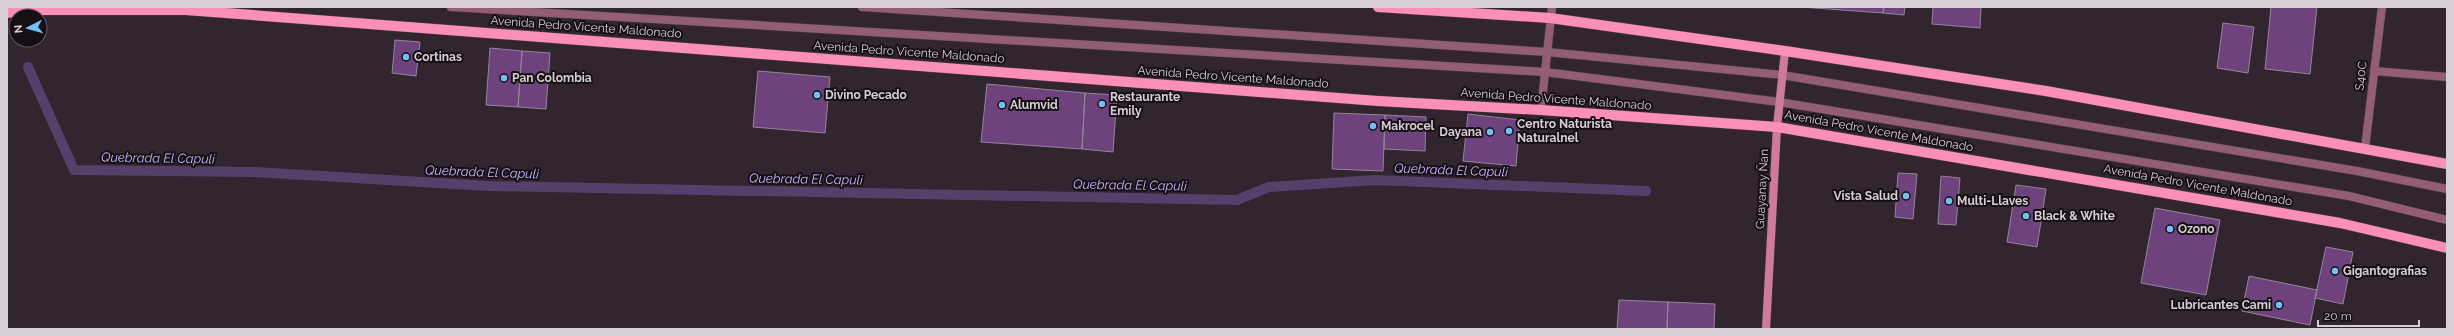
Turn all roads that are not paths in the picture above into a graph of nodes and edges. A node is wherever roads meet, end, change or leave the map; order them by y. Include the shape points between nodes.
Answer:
1 (451, 7) edge
2 (862, 7) edge
3 (1378, 7) edge
4 (1552, 7) edge
5 (2382, 7) edge
6 (7, 13) edge
7 (1550, 18) junction
8 (1785, 51) junction
9 (1547, 52) junction
10 (2374, 71) junction
11 (1545, 72) junction
12 (1782, 75) junction
13 (2447, 77) edge
14 (1779, 102) junction
15 (1541, 110) junction
16 (1777, 127) junction
17 (2365, 148) junction
18 (2447, 164) edge
19 (2447, 189) edge
20 (2447, 220) edge
21 (2447, 248) edge
22 (1766, 329) edge

1 - 11 street
2 - 9 street
3 - 7 main road
4 - 7 street
5 - 10 street, S40C
6 - 15 main road, Avenida Pedro Vicente Maldonado via 23,10 186,10 1378,101
7 - 8 main road
7 - 9 street
8 - 12 main road, Guayanay Ñan
8 - 17 main road via 2046,91
9 - 11 street
9 - 12 street
10 - 13 street
10 - 17 street, S40C
11 - 14 street
11 - 15 street
12 - 14 main road, Guayanay Ñan
12 - 19 street via 2357,171
14 - 16 main road, Guayanay Ñan
14 - 20 street via 2349,196
15 - 16 main road, Avenida Pedro Vicente Maldonado
16 - 21 main road, Avenida Pedro Vicente Maldonado via 2340,222
16 - 22 main road, Guayanay Ñan
17 - 18 main road

